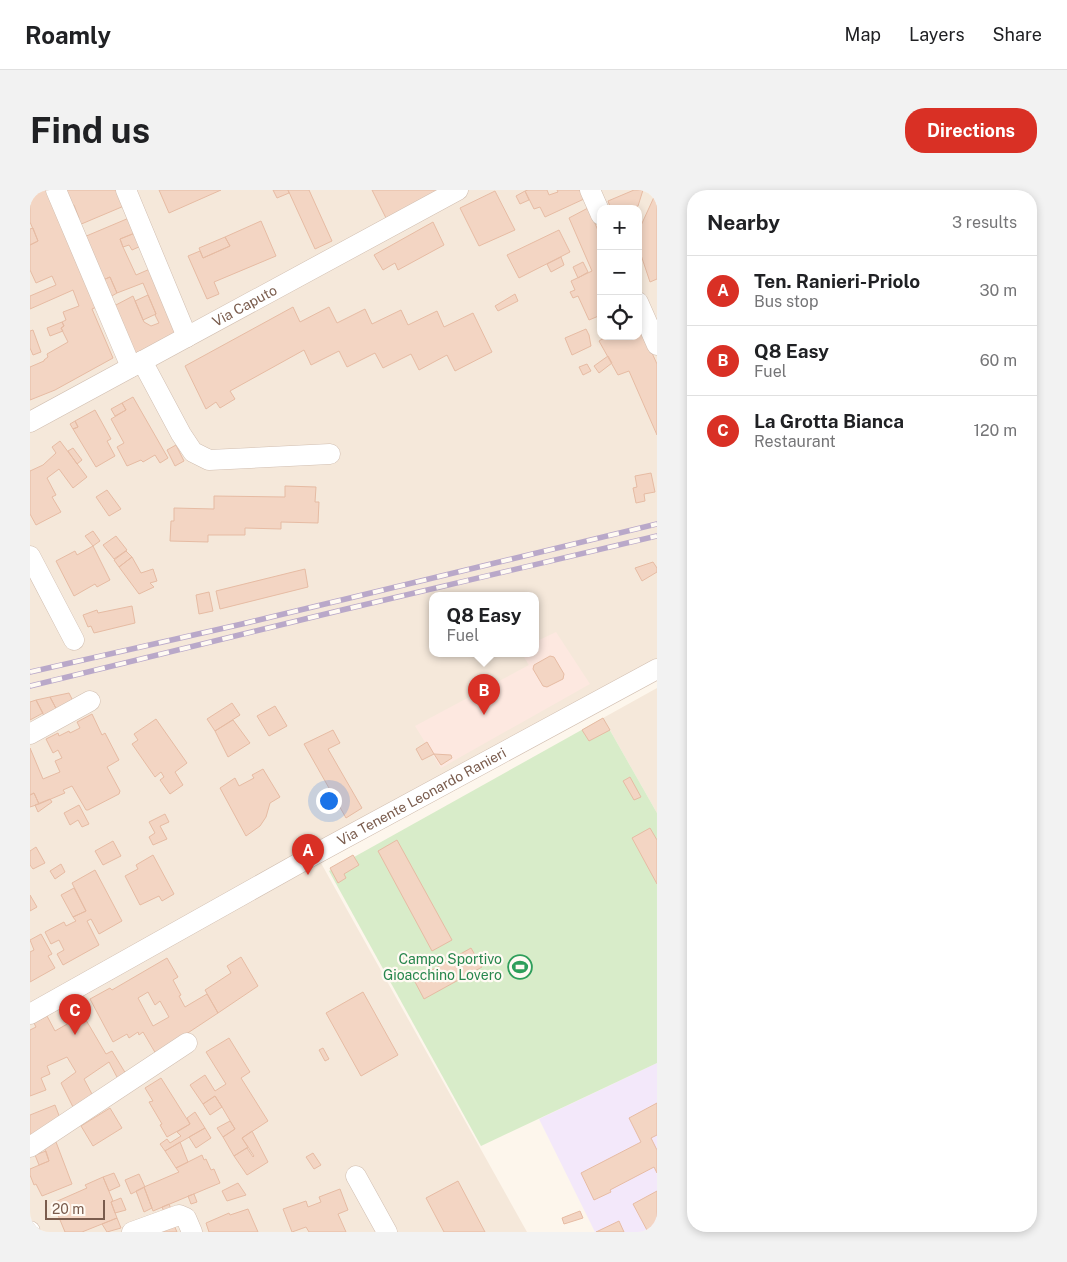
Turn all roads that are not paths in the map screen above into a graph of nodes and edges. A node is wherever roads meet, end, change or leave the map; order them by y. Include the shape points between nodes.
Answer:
1 (56, 190) edge
2 (126, 190) edge
3 (458, 190) edge
4 (590, 190) edge
5 (597, 206) edge
6 (642, 311) edge
7 (187, 337) junction
8 (657, 345) edge
9 (136, 364) junction
10 (30, 422) edge
11 (330, 454) dead end
12 (30, 556) edge
13 (74, 640) dead end
14 (657, 669) edge
15 (90, 701) dead end
16 (30, 734) edge
17 (30, 1014) edge
18 (187, 1043) dead end
19 (30, 1147) edge
20 (356, 1176) dead end
21 (192, 1231) edge
22 (132, 1232) edge
23 (387, 1232) edge

1 - 9 street
2 - 7 street
3 - 7 street, Via Caputo
4 - 5 street
6 - 8 street
7 - 9 street, Via Caputo
9 - 10 street, Via Caputo
9 - 11 street via 194,452 209,460
12 - 13 street
14 - 17 street, Via Tenente Leonardo Ranieri via 310,857
15 - 16 street
18 - 19 street
20 - 23 street
21 - 22 street via 186,1218 179,1215

